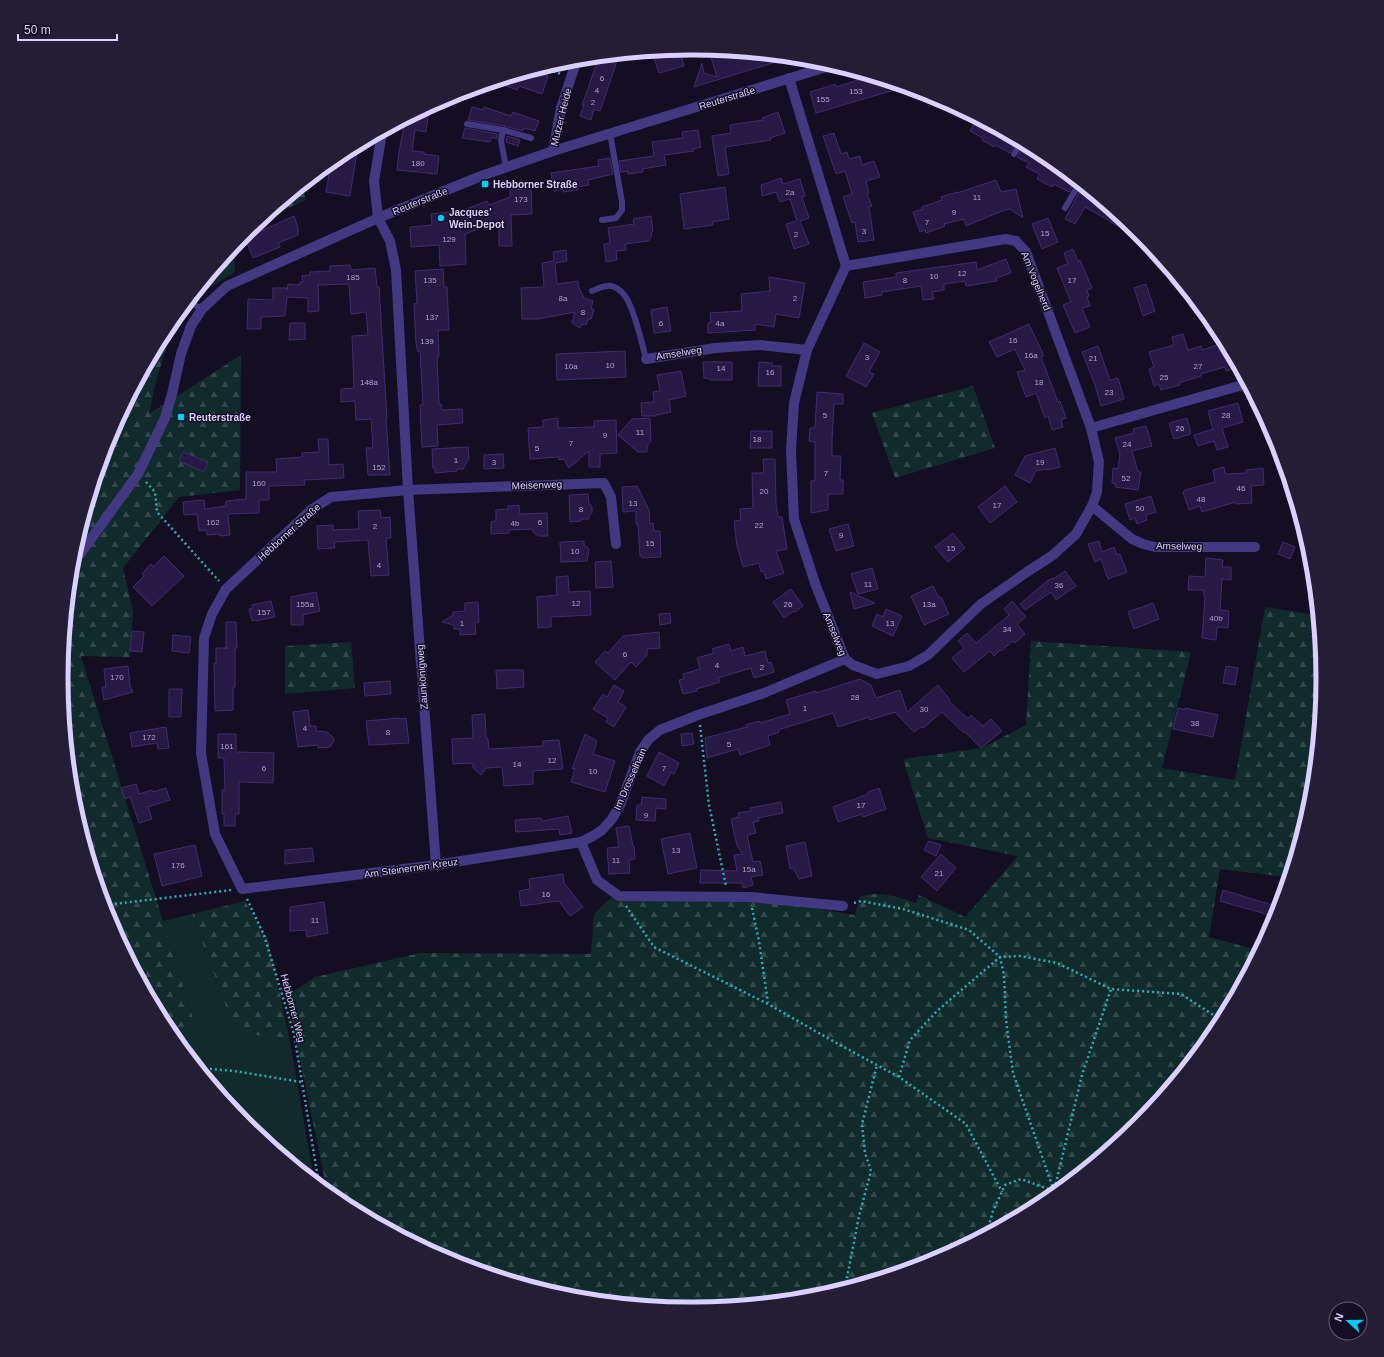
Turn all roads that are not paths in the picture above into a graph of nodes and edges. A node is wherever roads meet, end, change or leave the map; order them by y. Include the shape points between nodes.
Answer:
1 (575, 66) edge
2 (820, 68) edge
3 (789, 78) junction
4 (467, 124) dead end
5 (503, 130) junction
6 (610, 133) junction
7 (381, 138) edge
8 (531, 138) dead end
9 (1018, 148) edge
10 (553, 151) junction
11 (1014, 154) dead end
12 (506, 167) junction
13 (1077, 188) edge
14 (1065, 208) dead end
15 (378, 218) junction
16 (602, 220) dead end
17 (846, 266) junction
18 (592, 291) dead end
19 (193, 304) edge
20 (202, 309) junction
21 (807, 350) junction
22 (646, 359) joint
23 (1242, 385) edge
24 (1091, 428) junction
25 (408, 490) junction
26 (1092, 506) junction
27 (616, 544) dead end
28 (1254, 547) dead end
29 (81, 553) edge
30 (845, 659) junction
31 (581, 842) junction
32 (436, 865) junction
33 (242, 889) joint
34 (843, 906) road end

1 - 10 street, Mutzer Heide via 561,108
2 - 3 street, Reuterstraße
3 - 6 street, Reuterstraße
3 - 17 street
4 - 5 lane
5 - 8 lane
5 - 12 lane via 501,141
6 - 10 street, Reuterstraße
6 - 16 lane via 622,210 616,218
7 - 15 street via 374,181
9 - 11 lane
10 - 12 street, Reuterstraße
12 - 15 street, Reuterstraße
13 - 14 lane
15 - 20 street, Reuterstraße via 227,286
15 - 25 street via 390,241 396,270
17 - 21 street, Amselweg
17 - 24 street, Am Vogelherd via 1006,239 1016,241 1026,252
18 - 22 lane via 608,285 615,287 625,296 633,313
19 - 20 lane
20 - 29 street, Reuterstraße via 191,326 181,354 165,418 138,474
21 - 22 street, Amselweg via 760,345 715,348
21 - 30 street, Amselweg via 794,403 791,451 794,519 816,586
23 - 24 street
24 - 26 street, Amselweg via 1099,462 1097,492
25 - 27 street, Meisenweg via 604,483 611,497
25 - 32 street, Zaunkönigweg
25 - 33 street, Hebborner Straße via 331,497 311,510 226,589 212,614 204,638 201,753 215,834
26 - 28 street, Amselweg via 1132,539 1143,544 1155,547
26 - 30 street, Amselweg via 1076,534 1053,555 982,604 928,655 909,666 877,674 853,665
30 - 31 street, Im Drosselhain via 764,693 660,730 648,740 640,752 612,819 598,833
31 - 32 street, Am Steinernen Kreuz
31 - 34 street via 597,880 619,896 750,897
32 - 33 street, Am Steinernen Kreuz

